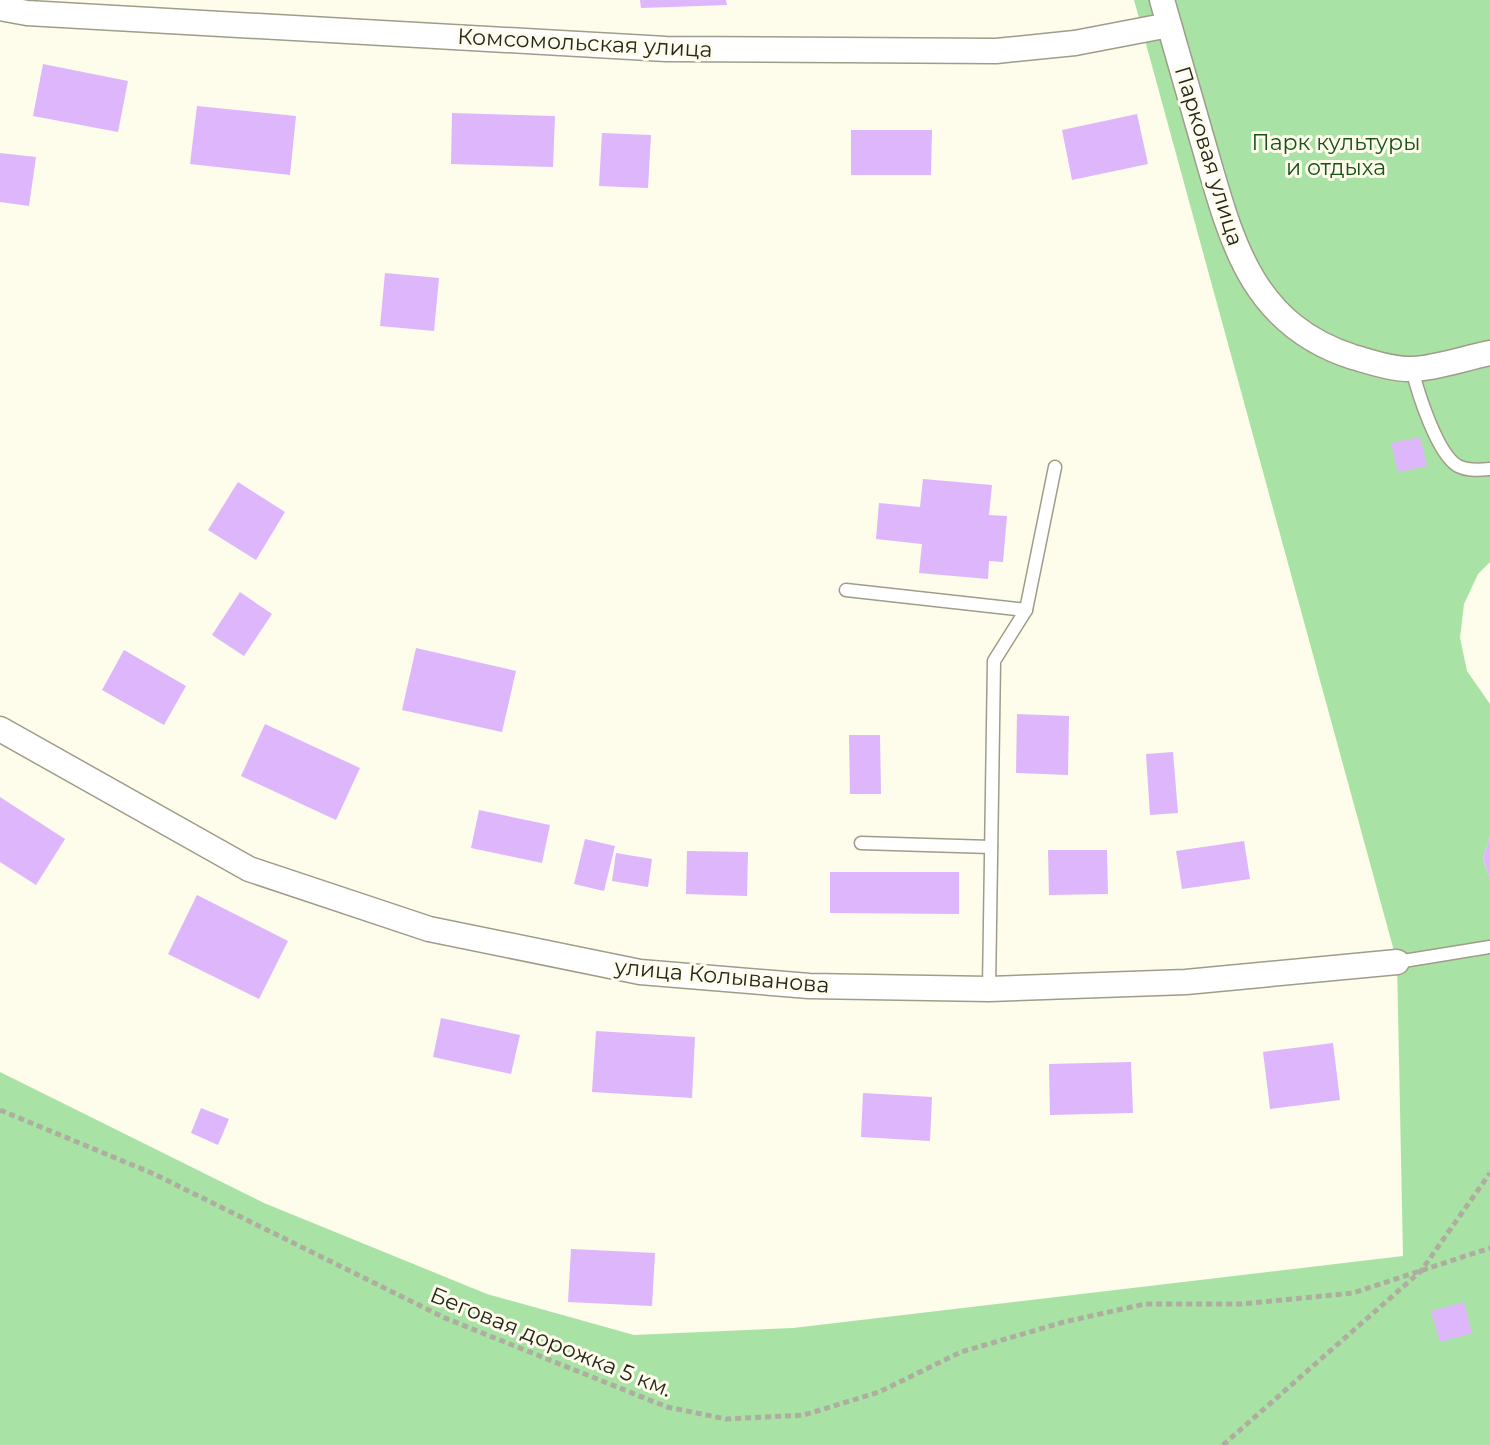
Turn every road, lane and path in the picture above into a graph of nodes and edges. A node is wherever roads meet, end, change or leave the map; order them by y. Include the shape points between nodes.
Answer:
1 (1162, 0) edge
2 (0, 8) edge
3 (1169, 25) junction
4 (1490, 353) edge
5 (1412, 369) junction
6 (1055, 467) dead end
7 (1490, 469) edge
8 (846, 590) dead end
9 (1026, 610) junction
10 (0, 729) edge
11 (861, 843) dead end
12 (991, 847) junction
13 (1490, 947) edge
14 (1397, 962) joint
15 (989, 989) junction
16 (0, 1110) edge
17 (1490, 1173) edge
18 (1490, 1248) edge
19 (1421, 1271) junction
20 (1223, 1445) edge

1 - 3 street, Парковая улица
2 - 3 street, Комсомольская улица via 666,49 996,51
3 - 5 street, Парковая улица via 1231,238 1249,276 1274,310 1304,334 1335,351
4 - 5 street, Парковая улица
5 - 7 lane via 1445,453 1459,466
6 - 9 lane
8 - 9 lane
9 - 12 lane via 994,661
10 - 15 street, улица Колыванова via 249,869 429,929 640,972 809,986
11 - 12 lane
12 - 15 lane
13 - 14 lane
14 - 15 street, улица Колыванова via 1186,982
16 - 19 path, Беговая дорожка 5 км. via 154,1174 445,1318 667,1407 726,1419 804,1415 879,1392 961,1352 1145,1304 1242,1304 1353,1293
17 - 19 path
18 - 19 path, Беговая дорожка 5 км.
19 - 20 path

